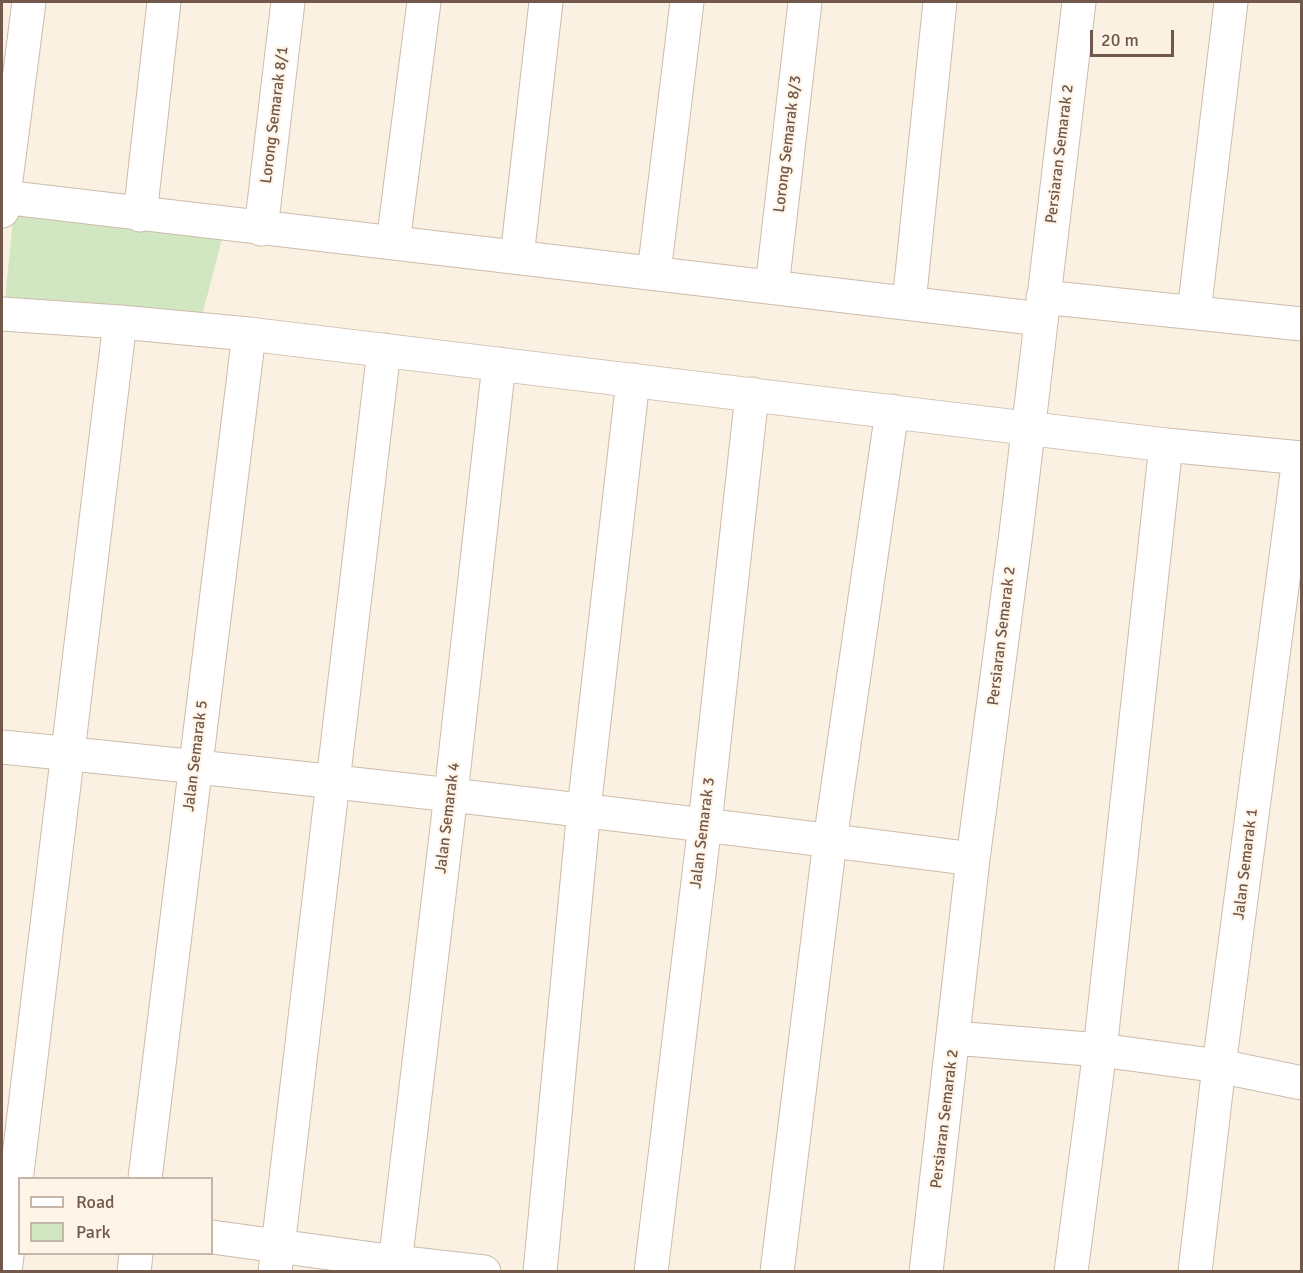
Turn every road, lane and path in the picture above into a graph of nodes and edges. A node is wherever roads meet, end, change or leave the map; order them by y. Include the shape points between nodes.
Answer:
1 (29, 2) edge
2 (164, 2) edge
3 (288, 2) edge
4 (424, 2) edge
5 (546, 2) edge
6 (687, 2) edge
7 (805, 2) edge
8 (940, 2) edge
9 (1079, 2) edge
10 (1232, 2) edge
11 (2, 204) edge
12 (140, 214) junction
13 (261, 229) junction
14 (393, 243) junction
15 (518, 257) junction
16 (654, 273) junction
17 (772, 287) junction
18 (909, 303) junction
19 (1042, 308) junction
20 (1194, 312) junction
21 (2, 314) edge
22 (120, 322) junction
23 (1302, 324) edge
24 (249, 334) junction
25 (384, 350) junction
26 (499, 364) junction
27 (633, 380) junction
28 (752, 394) junction
29 (892, 411) junction
30 (1028, 428) junction
31 (1166, 446) junction
32 (1300, 458) edge
33 (2, 747) edge
34 (68, 753) junction
35 (195, 768) junction
36 (332, 783) junction
37 (451, 794) junction
38 (584, 809) junction
39 (705, 824) junction
40 (830, 841) junction
41 (974, 859) junction
42 (954, 1038) junction
43 (1100, 1050) junction
44 (1219, 1066) junction
45 (1302, 1083) edge
46 (145, 1177) edge
47 (11, 1216) edge
48 (213, 1237) edge
49 (136, 1255) edge
50 (277, 1258) edge
51 (394, 1267) edge
52 (5, 1272) edge
53 (134, 1272) edge
54 (484, 1272) edge
55 (540, 1272) edge
56 (651, 1272) edge
57 (777, 1272) edge
58 (926, 1272) edge
59 (1071, 1272) edge
60 (1195, 1272) edge

1 - 11 street
2 - 12 street
3 - 13 street, Lorong Semarak 8/1
4 - 14 street
5 - 15 street
6 - 16 street
7 - 17 street, Lorong Semarak 8/3
8 - 18 street
9 - 19 street, Persiaran Semarak 2
10 - 20 street
11 - 12 street
12 - 13 street
13 - 14 street
14 - 15 street
15 - 16 street
16 - 17 street
17 - 18 street
18 - 19 street
19 - 20 street
19 - 30 street, Persiaran Semarak 2
20 - 23 street
21 - 22 street
22 - 24 street
22 - 34 street
24 - 25 street
24 - 35 street, Jalan Semarak 5
25 - 26 street
25 - 36 street
26 - 27 street
26 - 37 street, Jalan Semarak 4
27 - 28 street
27 - 38 street
28 - 29 street
28 - 39 street, Jalan Semarak 3
29 - 30 street
29 - 40 street
30 - 31 street
30 - 41 street, Persiaran Semarak 2
31 - 32 street
31 - 43 street
32 - 44 street, Jalan Semarak 1
33 - 34 street
34 - 35 street
34 - 47 street
35 - 36 street
35 - 46 street, Jalan Semarak 5
36 - 37 street
36 - 50 street
37 - 38 street
37 - 51 street, Jalan Semarak 4
38 - 39 street
38 - 55 street
39 - 40 street
39 - 56 street, Jalan Semarak 3
40 - 41 street
40 - 57 street
41 - 42 street, Persiaran Semarak 2
42 - 43 street
42 - 58 street, Persiaran Semarak 2
43 - 44 street
43 - 59 street
44 - 45 street
44 - 60 street, Jalan Semarak 1
47 - 52 street
48 - 50 street
49 - 53 street
50 - 51 street
51 - 54 street

